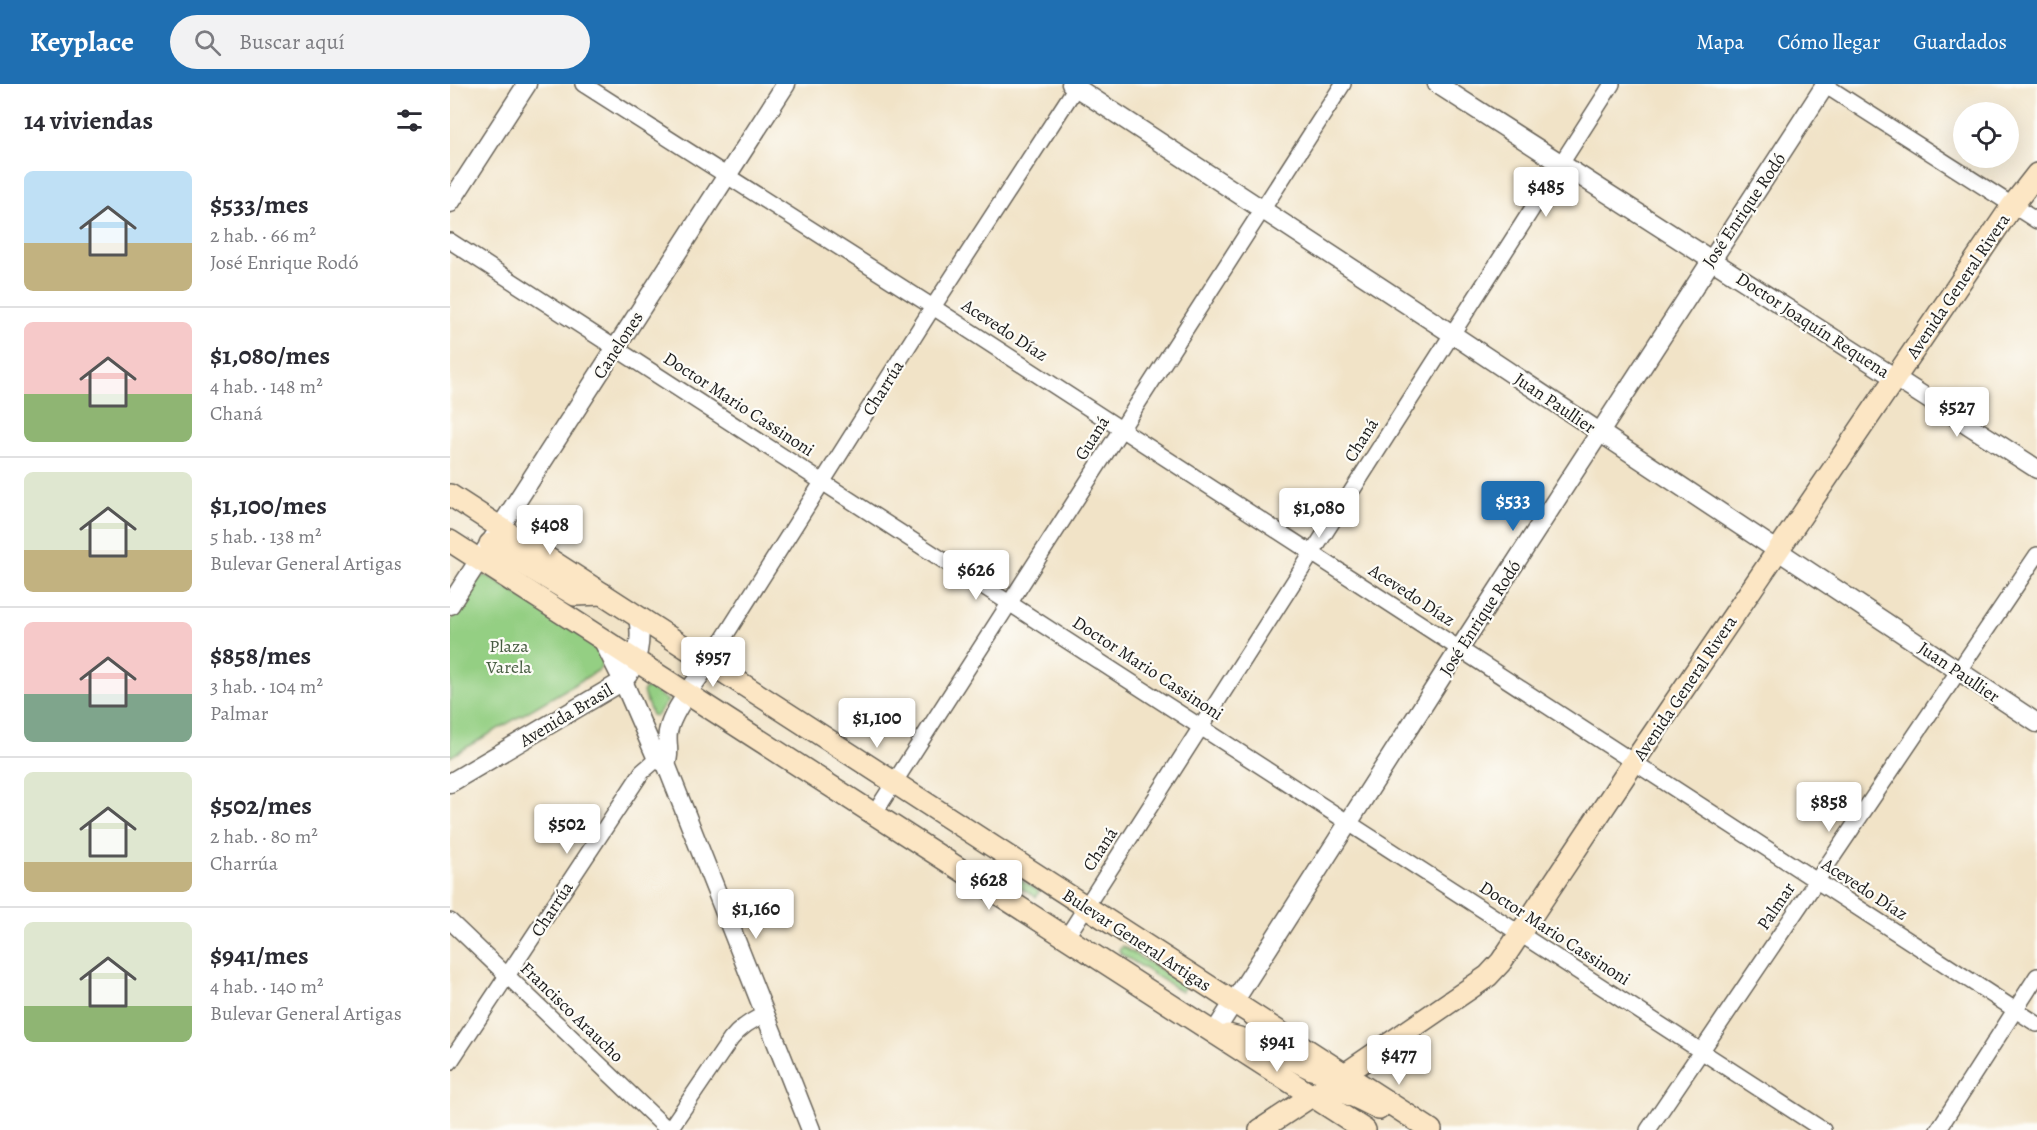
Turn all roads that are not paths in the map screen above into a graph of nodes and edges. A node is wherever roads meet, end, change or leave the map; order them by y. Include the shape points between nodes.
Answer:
1 (527, 84) edge
2 (583, 84) edge
3 (786, 84) edge
4 (1343, 84) edge
5 (1437, 84) edge
6 (1612, 84) edge
7 (1075, 85) edge
8 (1825, 85) edge
9 (1561, 164) junction
10 (2037, 174) edge
11 (727, 176) junction
12 (450, 204) edge
13 (2012, 206) junction
14 (1262, 208) junction
15 (2037, 222) edge
16 (450, 241) edge
17 (1711, 260) junction
18 (933, 307) junction
19 (1452, 334) junction
20 (616, 348) junction
21 (1896, 378) junction
22 (1120, 429) junction
23 (1599, 433) junction
24 (2037, 469) edge
25 (824, 482) junction
26 (450, 495) edge
27 (450, 541) edge
28 (490, 544) junction
29 (1777, 552) junction
30 (1312, 554) junction
31 (2037, 555) edge
32 (1011, 603) junction
33 (450, 605) edge
34 (638, 617) junction
35 (601, 638) junction
36 (1460, 648) junction
37 (636, 659) junction
38 (708, 663) junction
39 (1959, 671) junction
40 (623, 681) junction
41 (688, 694) junction
42 (2037, 723) edge
43 (1202, 727) junction
44 (662, 762) junction
45 (1634, 762) junction
46 (450, 783) edge
47 (894, 783) junction
48 (874, 814) junction
49 (1350, 823) junction
50 (1816, 881) junction
51 (1086, 907) junction
52 (450, 921) edge
53 (1520, 934) junction
54 (1066, 938) junction
55 (2037, 976) edge
56 (507, 977) junction
57 (1234, 1003) junction
58 (2015, 1010) junction
59 (766, 1014) junction
60 (2037, 1024) edge
61 (1214, 1032) junction
62 (1701, 1051) junction
63 (450, 1062) edge
64 (1345, 1074) junction
65 (1311, 1096) junction
66 (669, 1130) edge
67 (811, 1130) edge
68 (1260, 1130) edge
69 (1365, 1130) edge
70 (1415, 1130) edge
71 (1431, 1130) edge
72 (1648, 1130) edge
73 (1823, 1130) edge
74 (1938, 1130) edge

1 - 12 street
2 - 11 street, Acevedo Díaz
3 - 11 street, Canelones
4 - 14 street, Guaná
5 - 9 street, Doctor Joaquín Requena
6 - 9 street, Chaná
7 - 14 street, Juan Paullier
7 - 18 street, Charrúa
8 - 13 street
8 - 17 street, José Enrique Rodó
9 - 17 street, Doctor Joaquín Requena
9 - 19 street, Chaná
10 - 13 main road, Avenida General Rivera
11 - 18 street, Acevedo Díaz
11 - 20 street, Canelones
13 - 15 street
13 - 21 main road, Avenida General Rivera
14 - 19 street, Juan Paullier
14 - 22 street, Guaná
16 - 20 street, Doctor Mario Cassinoni
17 - 21 street, Doctor Joaquín Requena
17 - 23 street, José Enrique Rodó
18 - 22 street, Acevedo Díaz
18 - 25 street, Charrúa
19 - 23 street, Juan Paullier
19 - 30 street, Chaná
20 - 25 street, Doctor Mario Cassinoni
20 - 28 street, Canelones
21 - 24 street, Doctor Joaquín Requena
21 - 29 main road, Avenida General Rivera
22 - 30 street, Acevedo Díaz
22 - 32 street, Guaná
23 - 29 street, Juan Paullier
23 - 36 street, José Enrique Rodó
25 - 32 street, Doctor Mario Cassinoni
25 - 38 street, Charrúa
26 - 28 main road, Bulevar General Artigas
27 - 28 main road, Bulevar General Artigas
28 - 33 street, Canelones
28 - 34 main road, Bulevar General Artigas via 575,595 603,594
28 - 35 main road, Bulevar General Artigas
29 - 39 street, Juan Paullier
29 - 45 main road, Avenida General Rivera
30 - 36 street, Acevedo Díaz
30 - 43 street, Chaná
31 - 39 street, Palmar
32 - 43 street, Doctor Mario Cassinoni
32 - 47 street, Guaná
34 - 37 street, Avenida Brasil
34 - 38 main road, Bulevar General Artigas
35 - 37 main road, Bulevar General Artigas
35 - 40 street
36 - 45 street, Acevedo Díaz
36 - 49 street, José Enrique Rodó
37 - 40 street, Avenida Brasil
37 - 41 main road, Bulevar General Artigas
38 - 41 street, Charrúa
38 - 47 main road, Bulevar General Artigas
39 - 42 street, Juan Paullier
39 - 50 street, Palmar
40 - 44 street
40 - 46 street, Avenida Brasil
41 - 44 street, Charrúa via 668,731 670,754
41 - 48 main road, Bulevar General Artigas
43 - 49 street, Doctor Mario Cassinoni
43 - 51 street, Chaná
44 - 56 street, Charrúa via 642,772
44 - 59 street
45 - 50 street, Acevedo Díaz
45 - 53 main road, Avenida General Rivera
47 - 48 street, Guaná
47 - 51 main road, Bulevar General Artigas
48 - 54 main road, Bulevar General Artigas
49 - 53 street, Doctor Mario Cassinoni
49 - 57 street, José Enrique Rodó
50 - 58 street, Acevedo Díaz
50 - 62 street, Palmar
51 - 54 street, Chaná
51 - 57 main road, Bulevar General Artigas
52 - 56 street, Francisco Araucho
53 - 62 street, Doctor Mario Cassinoni
53 - 64 main road, Avenida General Rivera via 1488,976
54 - 61 main road, Bulevar General Artigas
55 - 58 street
56 - 63 street, Charrúa
56 - 66 street, Francisco Araucho
57 - 61 street, José Enrique Rodó
57 - 64 main road, Bulevar General Artigas
58 - 60 street, Acevedo Díaz
58 - 74 street
59 - 66 street via 751,1020 731,1039
59 - 67 street
61 - 64 main road via 1262,1044 1320,1071
61 - 65 main road, Bulevar General Artigas
62 - 72 street, Palmar
62 - 73 street, Doctor Mario Cassinoni
64 - 65 main road, Avenida General Rivera
64 - 71 main road, Bulevar General Artigas
65 - 68 main road, Avenida General Rivera
65 - 69 main road, Bulevar General Artigas
65 - 70 main road via 1327,1090 1345,1093

